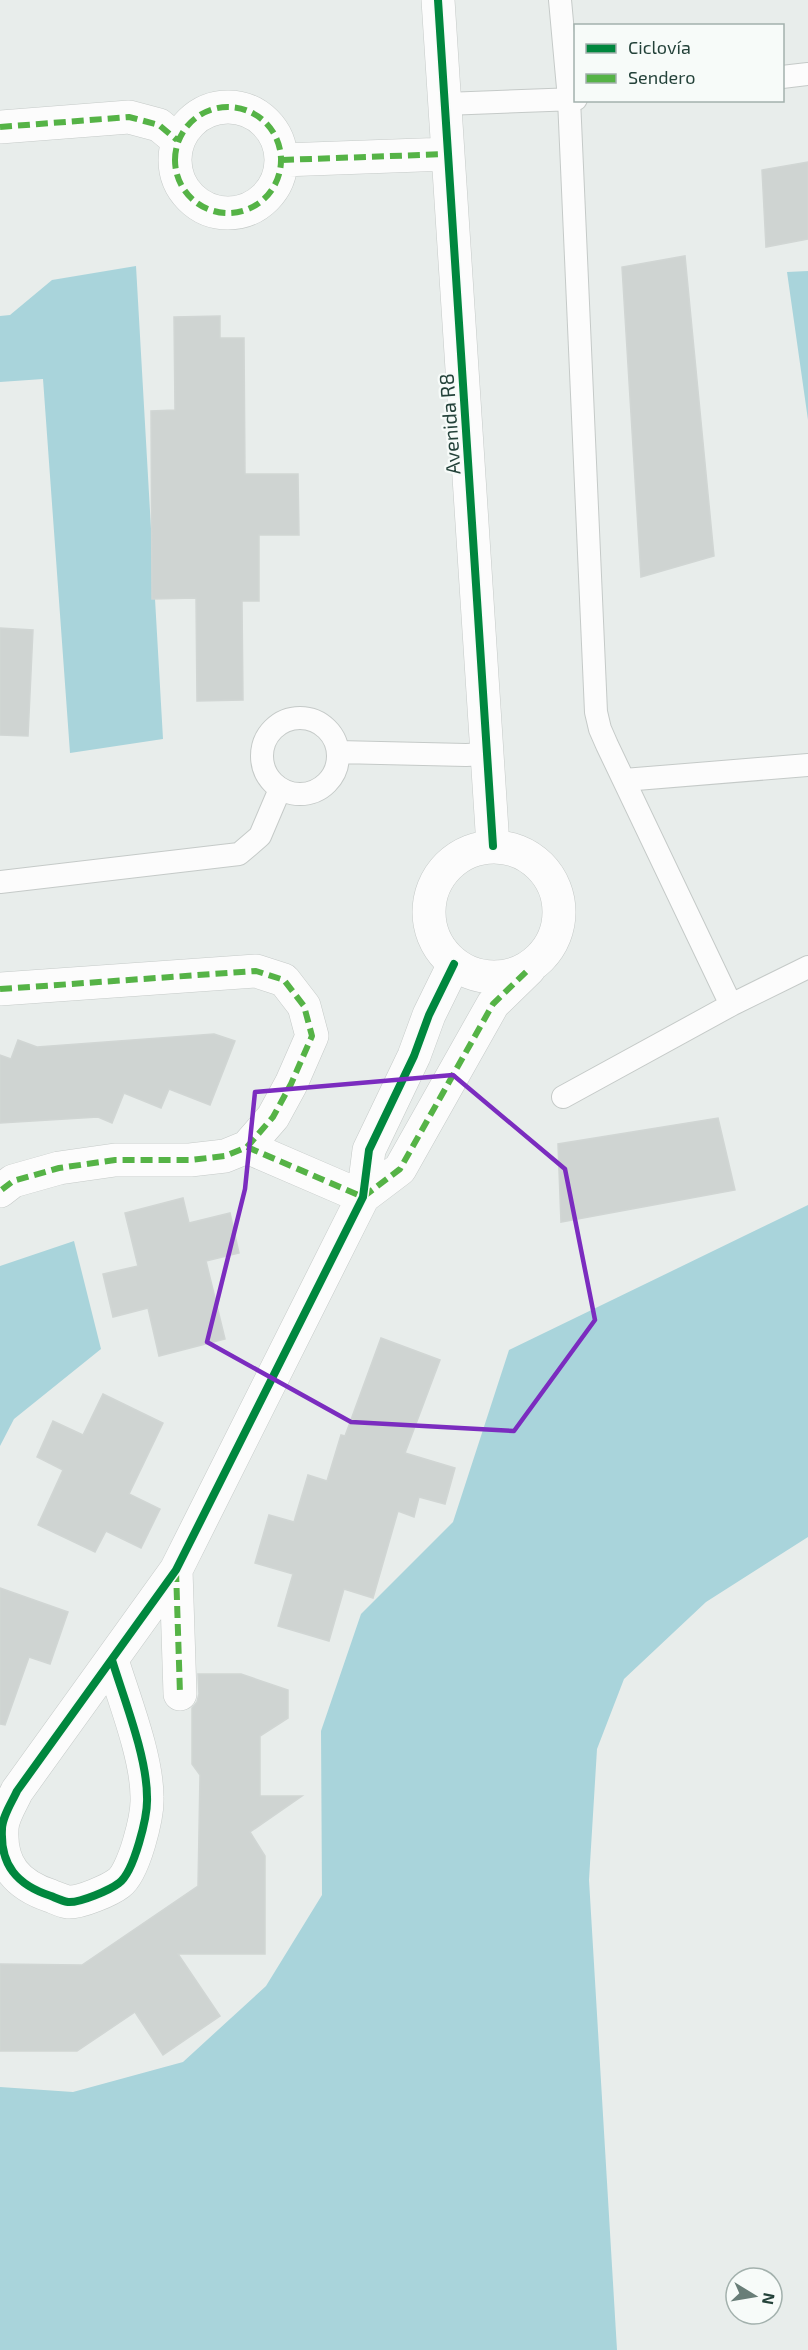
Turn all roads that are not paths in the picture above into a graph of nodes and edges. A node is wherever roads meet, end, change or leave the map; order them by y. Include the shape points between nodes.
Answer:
1 (438, 0) edge
2 (560, 0) edge
3 (808, 74) edge
4 (784, 77) edge
5 (572, 99) edge
6 (444, 104) junction
7 (0, 127) edge
8 (177, 140) junction
9 (448, 154) junction
10 (282, 160) junction
11 (338, 752) junction
12 (488, 754) junction
13 (808, 765) edge
14 (624, 780) junction
15 (280, 789) junction
16 (493, 846) junction
17 (0, 882) edge
18 (454, 964) junction
19 (808, 967) edge
20 (530, 968) junction
21 (0, 989) edge
22 (731, 1005) junction
23 (563, 1097) dead end
24 (247, 1146) junction
25 (0, 1191) edge
26 (363, 1197) junction
27 (176, 1570) junction
28 (112, 1660) junction
29 (180, 1694) dead end

1 - 6 street, Avenida R8
2 - 5 lane
3 - 4 lane
5 - 6 lane
5 - 14 lane via 596,712
6 - 9 street, Avenida R8
7 - 8 street via 129,117 159,125
8 - 10 street via 192,120 213,108 238,106 261,117 276,136
8 - 10 street via 174,167 184,192 204,209 222,213 257,206 275,186
9 - 10 street
9 - 12 street, Avenida R8
11 - 12 lane
11 - 15 lane via 336,769 313,792 297,794
11 - 15 lane via 329,731 310,718 288,718 270,731 261,752 265,773
12 - 16 street, Avenida R8
13 - 14 lane
14 - 22 lane
15 - 17 lane via 260,836 239,854
16 - 18 street via 473,849 456,859 441,873 432,891 432,932
16 - 20 street via 517,850 538,862 553,881 560,904 558,929 548,950
18 - 20 street via 472,974 492,978
18 - 26 street via 369,1149
19 - 22 lane
20 - 26 street via 493,1005 400,1169
21 - 24 street via 256,971 284,980 304,1006 312,1036 273,1117
22 - 23 lane
24 - 25 street via 225,1156 115,1160 59,1168 13,1181
24 - 26 street
26 - 27 street
27 - 28 street
27 - 29 street
28 - 28 street via 139,1748 147,1796 146,1823 121,1882 99,1894 70,1902 19,1881 4,1859 2,1827 17,1791

